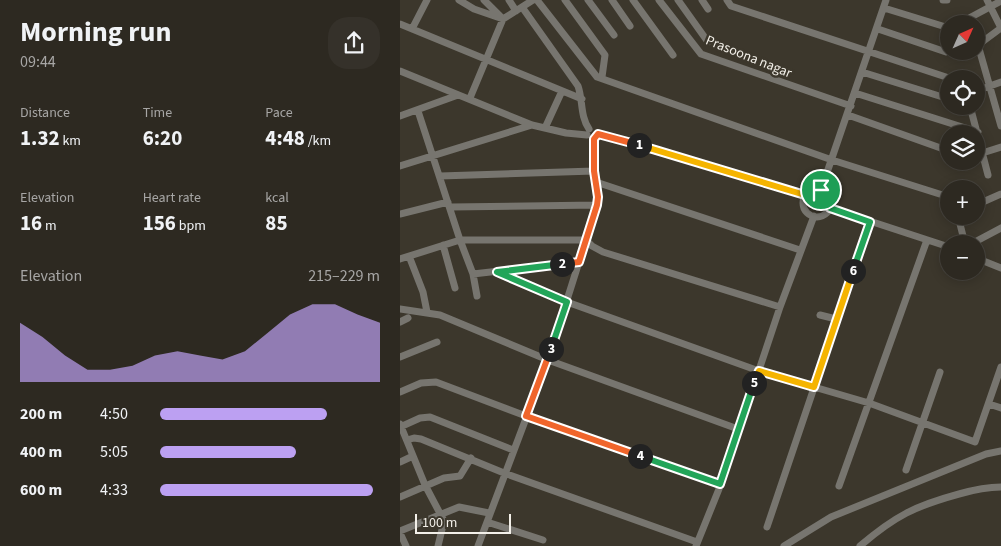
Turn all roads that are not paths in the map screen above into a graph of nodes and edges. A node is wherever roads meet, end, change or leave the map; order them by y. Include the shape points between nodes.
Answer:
1 (427, 0) edge
2 (459, 0) edge
3 (484, 0) edge
4 (509, 0) edge
5 (533, 0) edge
6 (537, 0) edge
7 (564, 0) edge
8 (588, 0) edge
9 (612, 0) edge
10 (633, 0) edge
11 (659, 0) edge
12 (678, 0) edge
13 (702, 0) edge
14 (726, 0) edge
15 (943, 0) edge
16 (947, 0) edge
17 (1001, 1) edge
18 (989, 3) edge
19 (885, 4) edge
20 (519, 9) junction
21 (708, 9) dead end
22 (971, 15) edge
23 (503, 19) junction
24 (400, 24) edge
25 (940, 25) edge
26 (630, 26) dead end
27 (1001, 28) edge
28 (412, 29) junction
29 (878, 29) junction
30 (614, 34) dead end
31 (708, 42) dead end
32 (870, 50) junction
33 (940, 50) edge
34 (673, 55) dead end
35 (486, 60) junction
36 (400, 71) edge
37 (862, 72) junction
38 (940, 75) edge
39 (602, 77) junction
40 (1001, 82) edge
41 (989, 87) junction
42 (985, 89) edge
43 (562, 91) junction
44 (855, 93) junction
45 (458, 95) junction
46 (940, 96) edge
47 (470, 98) junction
48 (582, 99) junction
49 (851, 106) junction
50 (418, 110) junction
51 (848, 115) junction
52 (400, 116) edge
53 (532, 125) junction
54 (956, 125) edge
55 (1001, 126) edge
56 (545, 128) junction
57 (592, 134) junction
58 (1001, 146) edge
59 (940, 148) edge
60 (985, 153) edge
61 (434, 157) junction
62 (832, 160) junction
63 (400, 166) edge
64 (985, 168) edge
65 (594, 171) junction
66 (988, 175) dead end
67 (440, 176) junction
68 (596, 182) junction
69 (821, 190) junction
70 (940, 194) edge
71 (1001, 194) edge
72 (805, 195) junction
73 (985, 201) edge
74 (449, 205) junction
75 (597, 205) junction
76 (830, 208) junction
77 (400, 214) edge
78 (814, 216) junction
79 (870, 222) junction
80 (1001, 228) edge
81 (985, 237) edge
82 (460, 240) junction
83 (586, 240) junction
84 (927, 240) junction
85 (940, 244) edge
86 (443, 245) junction
87 (800, 250) junction
88 (409, 256) junction
89 (400, 259) edge
90 (579, 262) junction
91 (985, 262) edge
92 (1001, 268) edge
93 (497, 272) junction
94 (473, 274) junction
95 (455, 288) dead end
96 (477, 296) dead end
97 (567, 302) junction
98 (780, 307) junction
99 (400, 309) edge
100 (427, 312) junction
101 (820, 315) dead end
102 (408, 318) dead end
103 (836, 319) junction
104 (400, 322) edge
105 (437, 342) dead end
106 (400, 357) edge
107 (548, 360) junction
108 (1001, 367) edge
109 (759, 371) junction
110 (940, 372) dead end
111 (814, 387) junction
112 (400, 392) edge
113 (869, 403) junction
114 (989, 404) junction
115 (1001, 408) edge
116 (526, 416) junction
117 (921, 424) junction
118 (400, 426) edge
119 (738, 429) junction
120 (407, 440) junction
121 (513, 450) junction
122 (1001, 452) edge
123 (413, 456) junction
124 (471, 458) junction
125 (400, 462) edge
126 (906, 470) dead end
127 (504, 473) junction
128 (720, 484) junction
129 (425, 486) junction
130 (839, 486) dead end
131 (1001, 487) edge
132 (400, 497) edge
133 (441, 513) junction
134 (489, 513) junction
135 (487, 522) junction
136 (767, 527) dead end
137 (400, 532) edge
138 (543, 540) dead end
139 (696, 544) edge
140 (406, 546) edge
141 (438, 546) edge
142 (478, 546) edge
143 (784, 546) edge
144 (860, 546) edge

1 - 28 street
2 - 23 street
3 - 23 street
4 - 20 street
5 - 20 street
6 - 39 street via 597,77
7 - 39 street via 604,55
8 - 30 street
9 - 26 street
10 - 34 street
11 - 49 street, Prasoona nagar via 701,54
12 - 31 street
13 - 21 street
14 - 32 street via 731,6
15 - 16 street
17 - 18 street
18 - 22 street
18 - 27 street
19 - 25 street
19 - 29 street
20 - 23 street
20 - 48 street via 578,86
23 - 35 street
24 - 28 street
27 - 41 street via 978,45
28 - 35 street
29 - 32 street
29 - 33 street
32 - 37 street
32 - 38 street
35 - 43 street
35 - 47 street
36 - 45 street
37 - 44 street
37 - 46 street
39 - 62 street
40 - 41 street
41 - 42 street
41 - 55 street
43 - 48 street
43 - 56 street
44 - 49 street
44 - 54 street
45 - 47 street
45 - 50 street
47 - 53 street
48 - 57 street via 583,118
49 - 51 street
50 - 52 street
50 - 61 street
51 - 59 street
51 - 62 street
53 - 56 street
53 - 61 street
56 - 57 street via 566,134
57 - 65 street
57 - 72 street
58 - 60 street
61 - 63 street
61 - 67 street
62 - 69 street
62 - 70 street
64 - 66 street
65 - 67 street
65 - 68 street
67 - 74 street
68 - 75 street
68 - 87 street
69 - 72 street
69 - 76 street via 830,197
71 - 73 street
72 - 78 street via 805,210
74 - 75 street
74 - 77 street
74 - 82 street
75 - 83 street
76 - 78 street via 824,215
76 - 79 street
78 - 87 street
79 - 84 street
79 - 103 street
80 - 81 street
82 - 83 street
82 - 86 street
82 - 94 street
83 - 90 street
83 - 98 street via 603,252
84 - 85 street
84 - 113 street
86 - 88 street
86 - 95 street
87 - 98 street
88 - 89 street
88 - 100 street
90 - 93 street
90 - 97 street
91 - 92 street
93 - 94 street
93 - 97 street
94 - 96 street
97 - 107 street
97 - 109 street
98 - 109 street
99 - 100 street
100 - 107 street
101 - 103 street
102 - 104 street
103 - 111 street
105 - 106 street
107 - 116 street
107 - 119 street
108 - 114 street
109 - 111 street
109 - 119 street
110 - 117 street
111 - 113 street
111 - 136 street
112 - 116 street via 421,383 436,382
113 - 117 street
113 - 130 street
114 - 115 street
114 - 117 street via 975,442
116 - 121 street
116 - 128 street
117 - 126 street
118 - 120 street
118 - 121 street via 430,417
119 - 128 street
120 - 123 street
120 - 124 street via 421,439
121 - 127 street
122 - 143 street via 986,454 831,516
123 - 125 street
123 - 129 street
124 - 127 street
124 - 129 street via 460,476 450,476
127 - 134 street
127 - 139 street
128 - 139 street
129 - 132 street
129 - 133 street
131 - 144 street via 988,487 915,507
133 - 134 street via 464,506
133 - 137 street
133 - 141 street via 445,524
134 - 135 street
135 - 138 street
135 - 142 street
137 - 140 street

